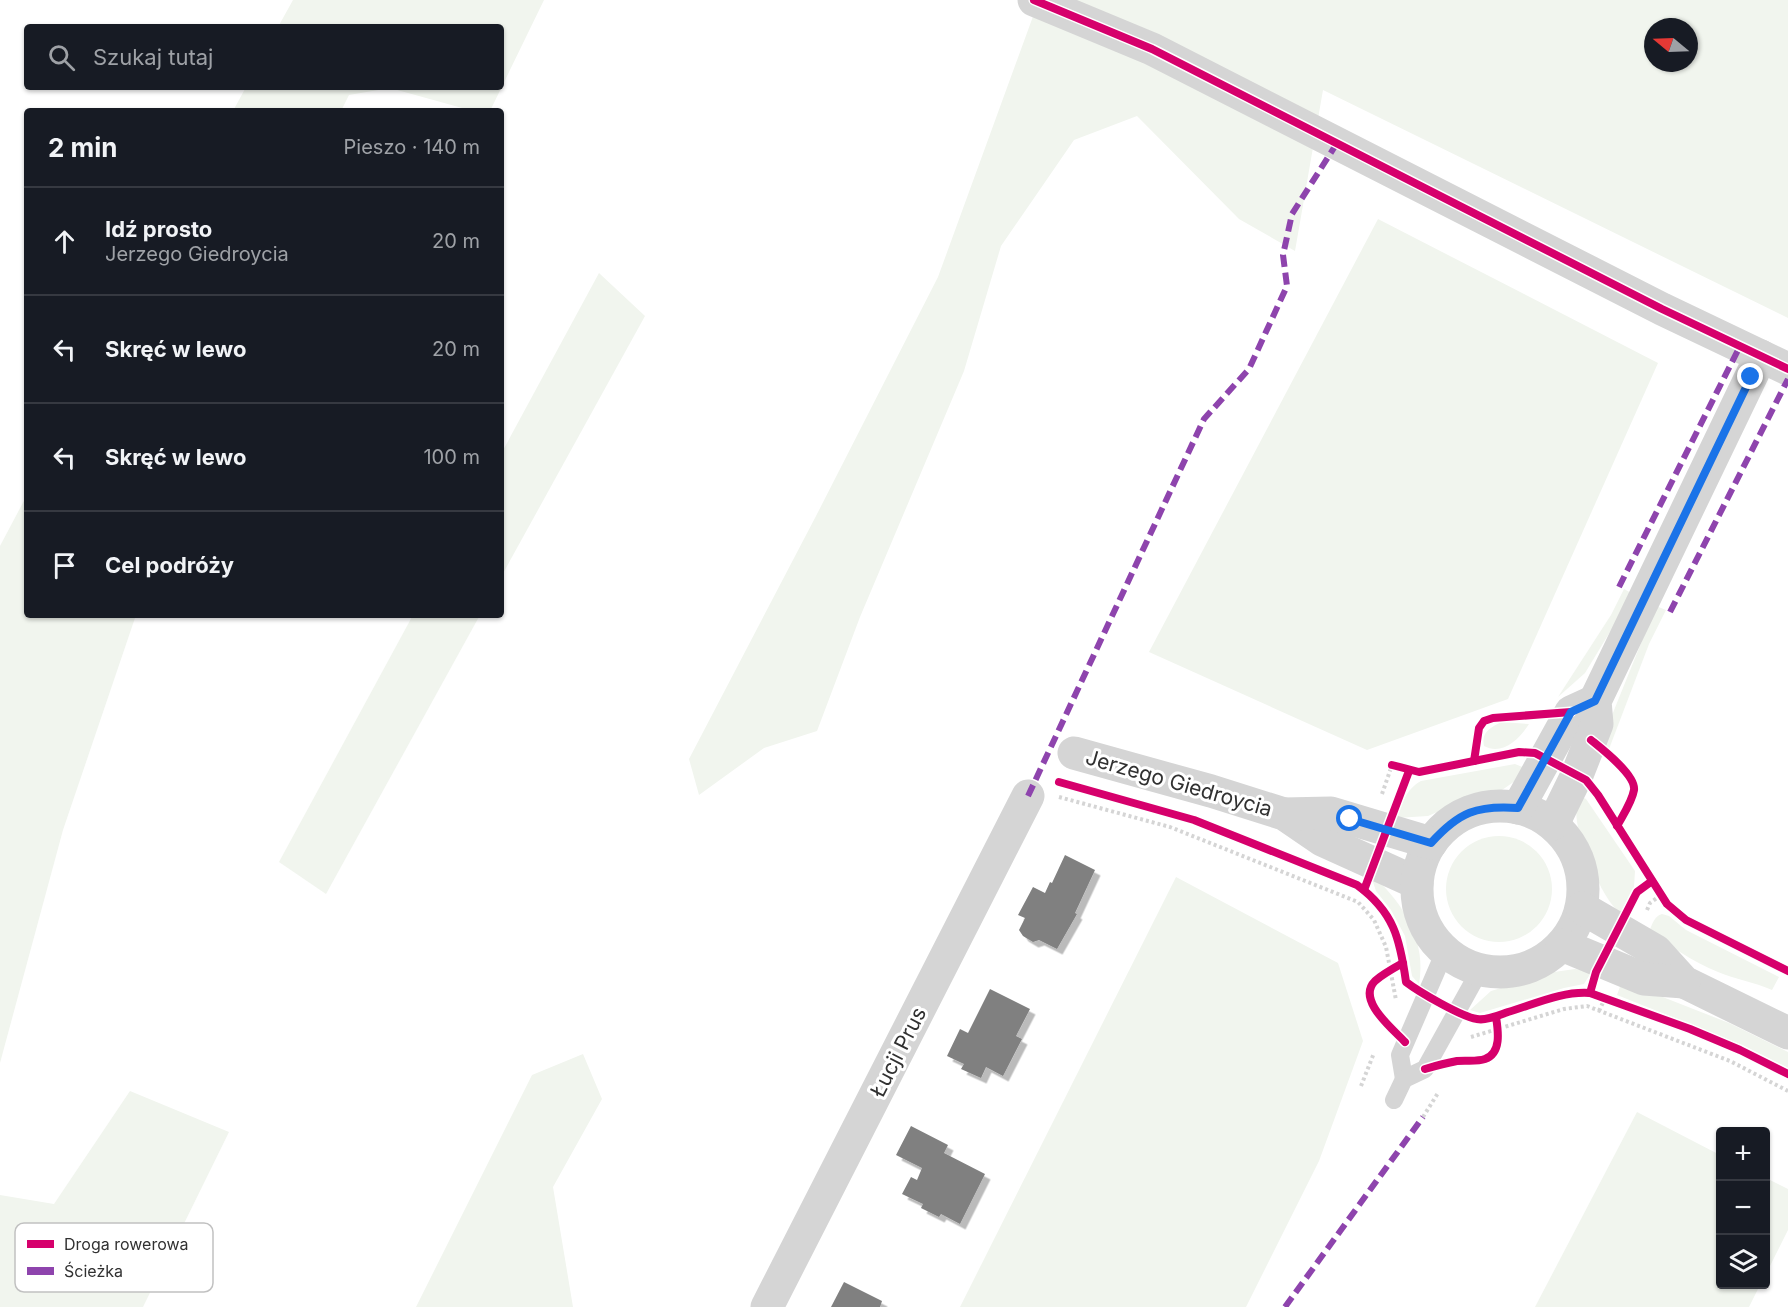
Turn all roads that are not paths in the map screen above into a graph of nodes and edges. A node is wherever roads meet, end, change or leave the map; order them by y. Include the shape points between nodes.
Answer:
1 (1034, 0) edge
2 (1774, 363) edge
3 (1595, 701) junction
4 (1074, 753) dead end
5 (1040, 796) road end
6 (1518, 808) junction
7 (1284, 814) junction
8 (1553, 824) junction
9 (1431, 843) junction
10 (1418, 883) junction
11 (1582, 908) junction
12 (1562, 945) junction
13 (1445, 951) junction
14 (1480, 970) junction
15 (1684, 982) junction
16 (1788, 1033) edge
17 (1404, 1079) junction
18 (1394, 1100) dead end
19 (767, 1307) edge

1 - 2 street via 1152,49
2 - 3 street
3 - 6 street via 1571,712
3 - 8 street via 1597,724
4 - 7 street, Jerzego Giedroycia
5 - 19 street, Łucji Prus
6 - 8 street
6 - 9 street via 1494,806 1470,812 1448,824
7 - 9 street, Jerzego Giedroycia via 1330,813
7 - 10 street, Jerzego Giedroycia via 1322,840
8 - 11 street via 1569,841 1579,862
9 - 10 street
10 - 13 street via 1419,908 1429,932
11 - 12 street
11 - 15 street via 1656,951
12 - 14 street via 1545,960 1525,969
12 - 15 street via 1644,979
13 - 14 street
13 - 17 lane via 1400,1055
14 - 17 lane via 1425,1069
15 - 16 street
17 - 18 lane

